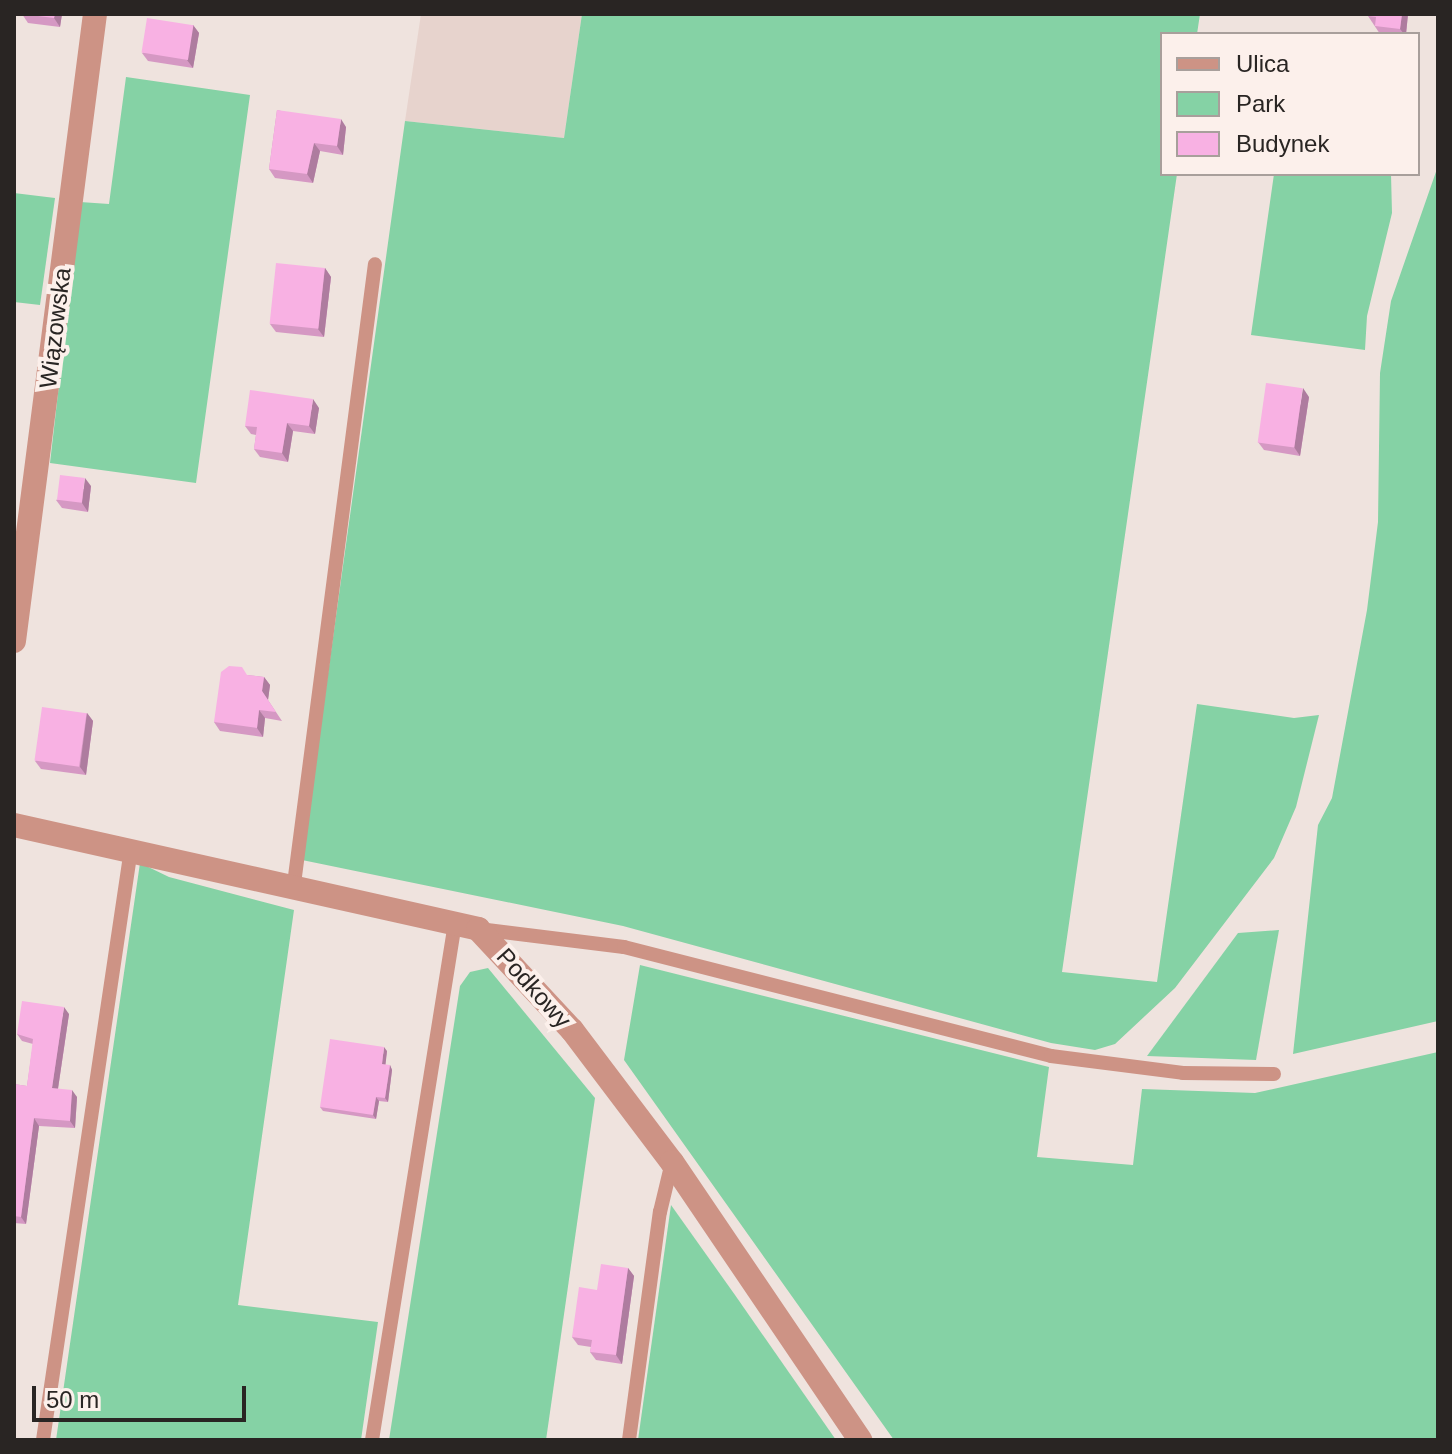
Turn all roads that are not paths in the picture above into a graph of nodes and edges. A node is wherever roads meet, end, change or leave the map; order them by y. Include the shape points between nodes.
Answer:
1 (95, 14) edge
2 (375, 264) dead end
3 (14, 641) edge
4 (14, 825) edge
5 (131, 849) junction
6 (294, 884) junction
7 (467, 926) junction
8 (1274, 1074) dead end
9 (672, 1162) junction
10 (43, 1440) edge
11 (372, 1440) edge
12 (629, 1440) edge
13 (860, 1440) edge

1 - 3 street, Wiązowska
2 - 6 lane
4 - 5 street
5 - 6 street
5 - 10 lane
6 - 7 street
7 - 8 lane via 624,947 1051,1056 1183,1073
7 - 9 street, Podkowy via 572,1030
7 - 11 lane
9 - 12 lane via 660,1212
9 - 13 street, Podkowy

